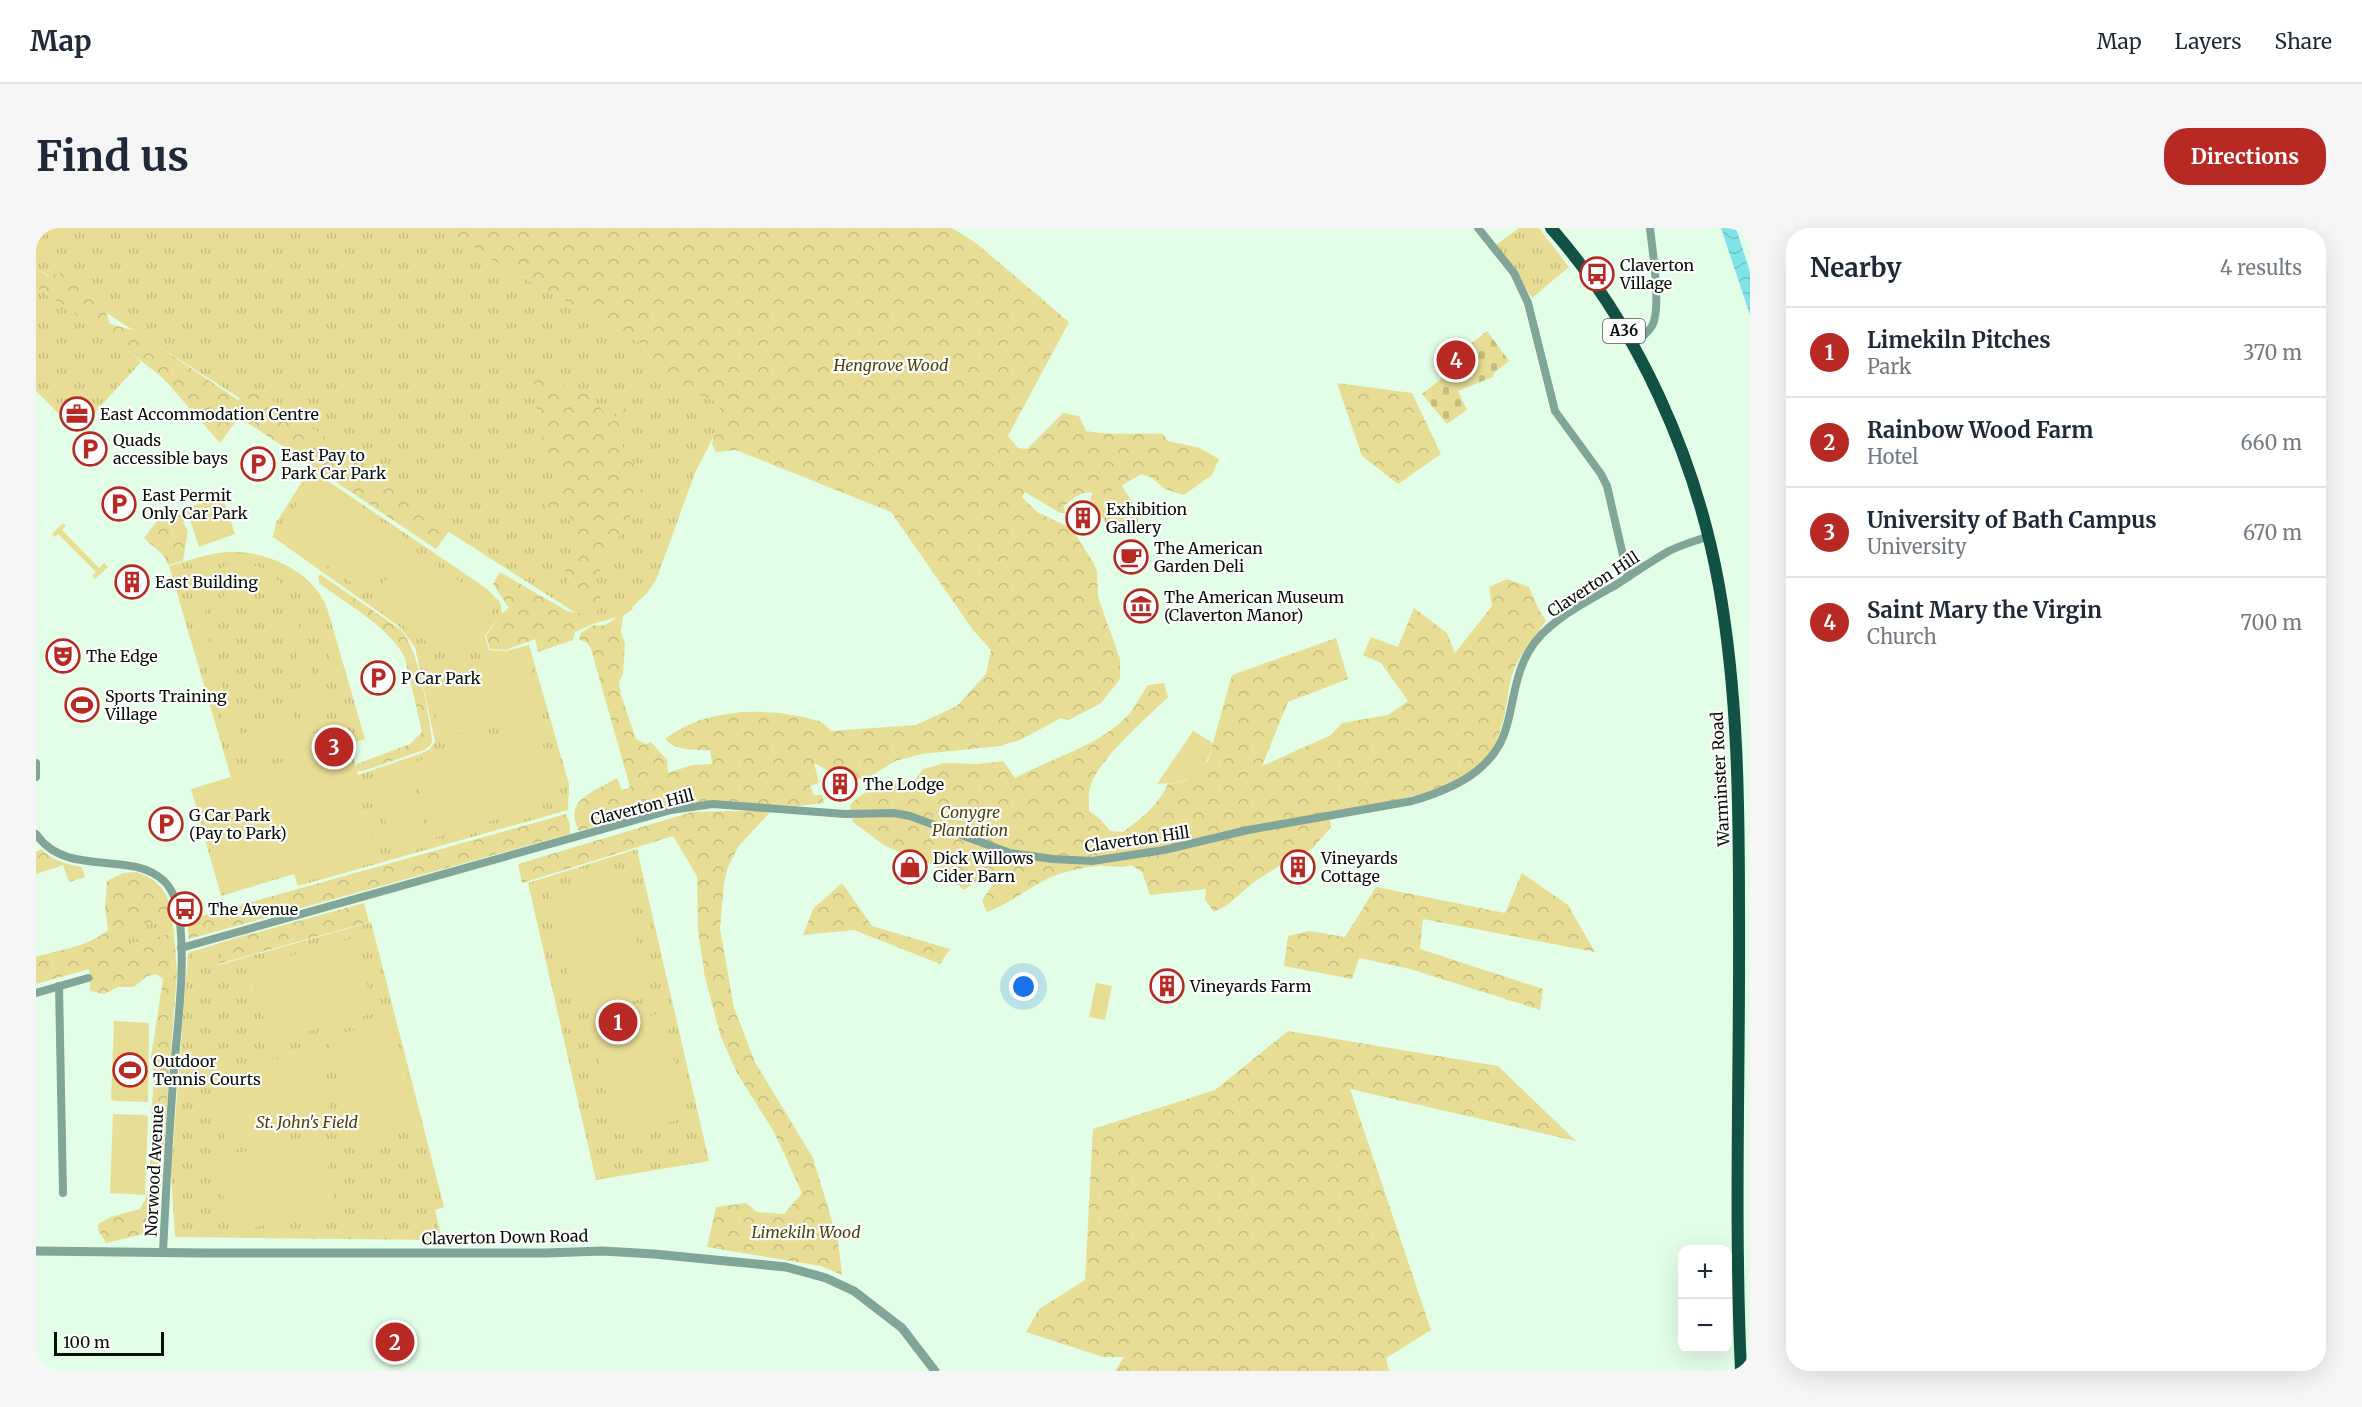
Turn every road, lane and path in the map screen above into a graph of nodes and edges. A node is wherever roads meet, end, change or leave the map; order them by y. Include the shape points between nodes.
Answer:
1 (1478, 228) edge
2 (1551, 228) edge
3 (1650, 228) edge
4 (1632, 345) junction
5 (1707, 537) junction
6 (1628, 577) junction
7 (36, 763) edge
8 (36, 777) edge
9 (36, 834) edge
10 (181, 948) junction
11 (88, 978) dead end
12 (59, 986) junction
13 (36, 993) edge
14 (63, 1193) dead end
15 (36, 1251) edge
16 (163, 1252) junction
17 (935, 1371) edge
18 (1741, 1371) edge

1 - 6 street via 1514,273 1528,303 1555,411 1601,474
2 - 4 highway, Warminster Road / A36 via 1592,281
3 - 4 street via 1655,268 1654,321
4 - 5 highway, Warminster Road / A36 via 1678,446
5 - 6 street, Claverton Hill via 1669,551
5 - 18 highway, Warminster Road / A36 via 1727,646 1741,867 1737,1196
6 - 10 street, Claverton Hill via 1549,628 1530,649 1518,673 1500,744 1479,770 1452,787 1412,801 1092,861 1010,853 894,813 692,806
7 - 8 street
9 - 10 street, Norwood Avenue via 59,855 140,868 164,881 177,904
10 - 16 street, Norwood Avenue
11 - 12 street
12 - 13 street
12 - 14 street
15 - 16 street, Claverton Down Road
16 - 17 street, Claverton Down Road via 603,1251 786,1267 854,1291 903,1329

